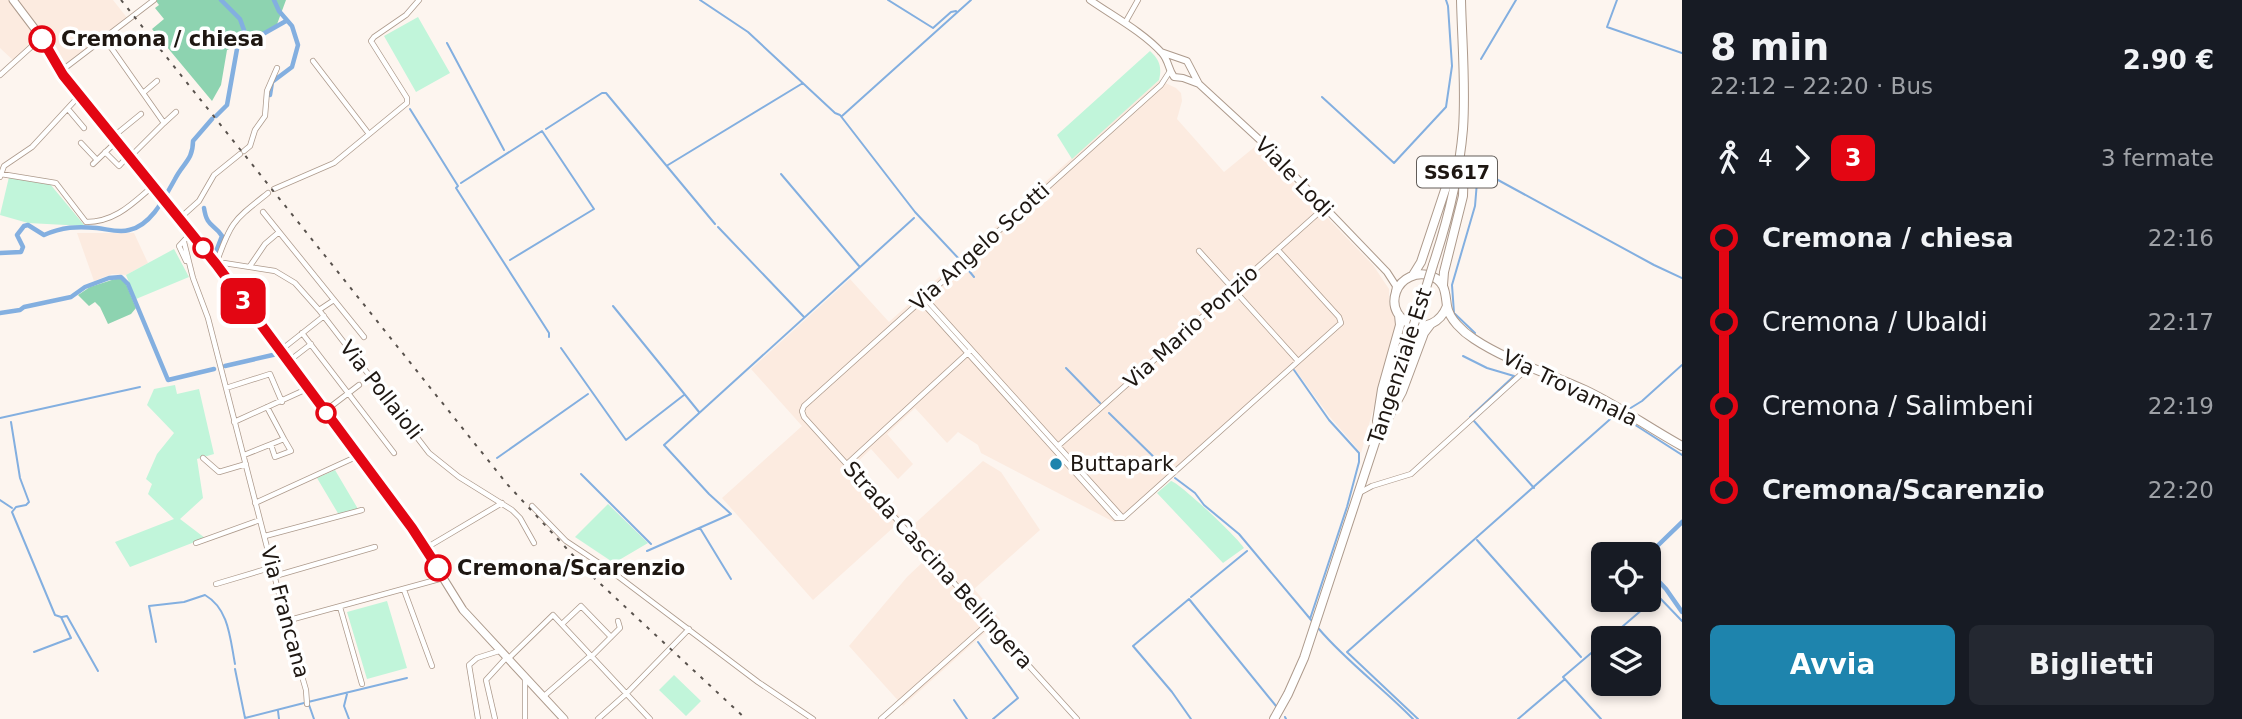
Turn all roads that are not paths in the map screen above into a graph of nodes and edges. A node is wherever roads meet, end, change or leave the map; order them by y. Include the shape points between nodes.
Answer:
1 (13, 0) edge
2 (154, 0) edge
3 (419, 0) edge
4 (1090, 0) edge
5 (1138, 0) edge
6 (1461, 0) edge
7 (1125, 23) junction
8 (41, 37) junction
9 (105, 39) junction
10 (1161, 52) junction
11 (1178, 58) junction
12 (313, 61) dead end
13 (1190, 67) junction
14 (276, 68) dead end
15 (1170, 68) junction
16 (61, 71) junction
17 (0, 75) edge
18 (1464, 76) junction
19 (1180, 78) junction
20 (158, 81) dead end
21 (1199, 84) junction
22 (1161, 85) junction
23 (143, 93) junction
24 (80, 95) junction
25 (68, 109) junction
26 (176, 112) dead end
27 (141, 114) dead end
28 (164, 123) junction
29 (83, 128) dead end
30 (369, 134) junction
31 (116, 138) junction
32 (80, 143) dead end
33 (105, 152) junction
34 (130, 156) junction
35 (1, 175) edge
36 (153, 186) junction
37 (274, 189) dead end
38 (268, 193) dead end
39 (1325, 207) junction
40 (263, 212) dead end
41 (179, 219) junction
42 (279, 232) junction
43 (191, 233) junction
44 (1278, 250) junction
45 (1199, 251) dead end
46 (216, 264) junction
47 (250, 266) junction
48 (1387, 272) junction
49 (1411, 276) junction
50 (1443, 285) junction
51 (1233, 289) junction
52 (922, 298) junction
53 (1395, 298) junction
54 (334, 300) junction
55 (1447, 306) junction
56 (319, 310) junction
57 (1398, 313) junction
58 (324, 316) junction
59 (1439, 321) junction
60 (1430, 326) junction
61 (1460, 327) junction
62 (302, 333) junction
63 (364, 337) dead end
64 (311, 344) junction
65 (281, 350) junction
66 (970, 351) junction
67 (289, 361) junction
68 (1298, 361) junction
69 (1530, 366) junction
70 (359, 385) dead end
71 (226, 388) junction
72 (309, 388) junction
73 (348, 393) junction
74 (282, 402) junction
75 (267, 407) junction
76 (325, 411) junction
77 (802, 411) joint
78 (234, 422) junction
79 (1376, 438) junction
80 (284, 439) junction
81 (271, 445) junction
82 (1058, 446) junction
83 (1682, 446) edge
84 (394, 453) dead end
85 (244, 455) junction
86 (358, 456) junction
87 (203, 458) dead end
88 (246, 464) junction
89 (847, 464) junction
90 (1363, 479) junction
91 (1372, 486) junction
92 (1357, 495) junction
93 (256, 503) junction
94 (502, 503) junction
95 (532, 506) dead end
96 (362, 510) dead end
97 (1123, 518) junction
98 (260, 520) junction
99 (265, 536) junction
100 (534, 543) dead end
101 (196, 544) dead end
102 (375, 547) dead end
103 (426, 548) junction
104 (273, 567) junction
105 (275, 576) junction
106 (444, 577) junction
107 (216, 584) dead end
108 (404, 590) junction
109 (340, 607) junction
110 (286, 621) junction
111 (618, 621) dead end
112 (990, 622) junction
113 (562, 624) junction
114 (689, 629) junction
115 (611, 637) junction
116 (500, 650) junction
117 (590, 656) junction
118 (508, 658) junction
119 (432, 666) dead end
120 (525, 678) junction
121 (362, 684) dead end
122 (626, 694) junction
123 (543, 697) junction
124 (307, 704) dead end
125 (478, 719) edge
126 (495, 719) edge
127 (525, 719) edge
128 (564, 719) edge
129 (598, 719) edge
130 (650, 719) edge
131 (813, 719) edge
132 (881, 719) edge
133 (1077, 719) edge
134 (1274, 719) edge

1 - 8 main road
2 - 9 street
3 - 30 street via 371,41 407,103
4 - 7 street
5 - 7 street
6 - 18 main road, Tangenziale Est / SS617
7 - 10 street
8 - 16 main road
8 - 17 street
9 - 16 street
9 - 23 street
10 - 11 street
10 - 15 street
11 - 13 street
11 - 15 street
12 - 30 street
13 - 19 street
13 - 21 street, Viale Lodi
14 - 41 street via 267,91 265,116 250,146 217,171 200,201
15 - 19 street
15 - 22 street, Via Angelo Scotti
16 - 24 main road
18 - 49 main road via 1453,168 1421,261
18 - 50 main road via 1462,196
18 - 79 main road, Tangenziale Est / SS617, bridge via 1463,128 1447,223
19 - 21 street, Viale Lodi
19 - 22 street, Via Angelo Scotti
20 - 23 street
21 - 39 street, Viale Lodi
22 - 52 street, Via Angelo Scotti
23 - 28 street
24 - 25 street
24 - 31 main road
25 - 29 street
25 - 35 street via 32,147 4,166
26 - 28 street
27 - 31 street
28 - 34 street
30 - 37 street via 334,163
31 - 33 street
31 - 34 main road
32 - 33 street via 95,162
33 - 34 street via 119,166
34 - 36 main road
35 - 36 street via 55,183 86,222 102,222 122,212
36 - 41 main road
38 - 46 street via 234,220
39 - 44 street, Via Mario Ponzio
39 - 48 street, Viale Lodi
40 - 42 street
41 - 43 main road
42 - 47 street
42 - 54 street
43 - 46 main road
43 - 71 street, Via Francana via 181,244 205,309
44 - 51 street, Via Mario Ponzio
44 - 68 street via 1340,320
45 - 51 street
46 - 47 street, Via Pollaioli
46 - 65 main road
47 - 56 street, Via Pollaioli via 283,274
48 - 49 street via 1399,278
48 - 53 street, Viale Lodi via 1396,286
49 - 50 main road via 1430,275
49 - 53 main road via 1399,286
50 - 55 main road
51 - 68 street
51 - 82 street, Via Mario Ponzio
52 - 66 street
52 - 77 street, Via Angelo Scotti
53 - 57 main road
54 - 56 street
54 - 63 street
55 - 59 main road
55 - 61 main road, Via Trovamala
56 - 58 street, Via Pollaioli
57 - 60 main road via 1412,325
57 - 79 main road via 1400,325 1382,389
58 - 62 street
58 - 94 street, Via Pollaioli via 429,453
59 - 60 main road
59 - 61 main road, Via Trovamala
60 - 79 main road
61 - 69 main road, Via Trovamala via 1486,346
62 - 64 street
62 - 65 street
64 - 67 street
64 - 73 street
65 - 67 main road
66 - 82 street
66 - 89 street
66 - 97 street via 1116,518
67 - 72 main road
68 - 97 street
69 - 83 main road, Via Trovamala via 1601,398
69 - 91 street via 1413,472
70 - 73 street
71 - 74 street via 270,374
71 - 78 street, Via Francana
72 - 74 street
72 - 76 main road
73 - 76 street
73 - 84 street
74 - 75 street
75 - 78 street
75 - 80 street
76 - 86 main road
77 - 89 street, Strada Cascina Bellingera
78 - 85 street, Via Francana
79 - 90 main road, Tangenziale Est / SS617
80 - 81 street
80 - 81 street via 291,451 275,457
81 - 85 street
82 - 97 street
85 - 88 street, Via Francana
86 - 93 street
86 - 103 main road
87 - 88 street via 219,472
88 - 93 street, Via Francana
89 - 112 street, Strada Cascina Bellingera
90 - 91 street
90 - 92 main road, Tangenziale Est / SS617
91 - 92 street
92 - 134 main road, Tangenziale Est / SS617 via 1304,658
93 - 98 street, Via Francana
94 - 100 street, Via Pollaioli via 520,519
94 - 103 street
95 - 114 street via 566,541
96 - 99 street
98 - 99 street, Via Francana
98 - 101 street, Via Francana
99 - 104 street, Via Francana
102 - 105 street
103 - 106 main road
104 - 105 street, Via Francana
104 - 107 street
105 - 110 street, Via Francana
106 - 108 street
106 - 116 main road via 463,610
108 - 109 street
108 - 119 street
109 - 110 street
109 - 121 street
110 - 124 street, Via Francana
111 - 115 street via 620,628
112 - 132 street
112 - 133 street, Strada Cascina Bellingera
113 - 115 street via 581,606
113 - 117 street
113 - 118 street via 553,615
114 - 122 street
114 - 131 street
115 - 117 street
116 - 118 main road
116 - 125 street via 469,665
117 - 122 street
117 - 123 street
118 - 120 main road
118 - 126 street via 486,680
120 - 123 main road
120 - 127 street
122 - 129 street
122 - 130 street
123 - 128 main road

